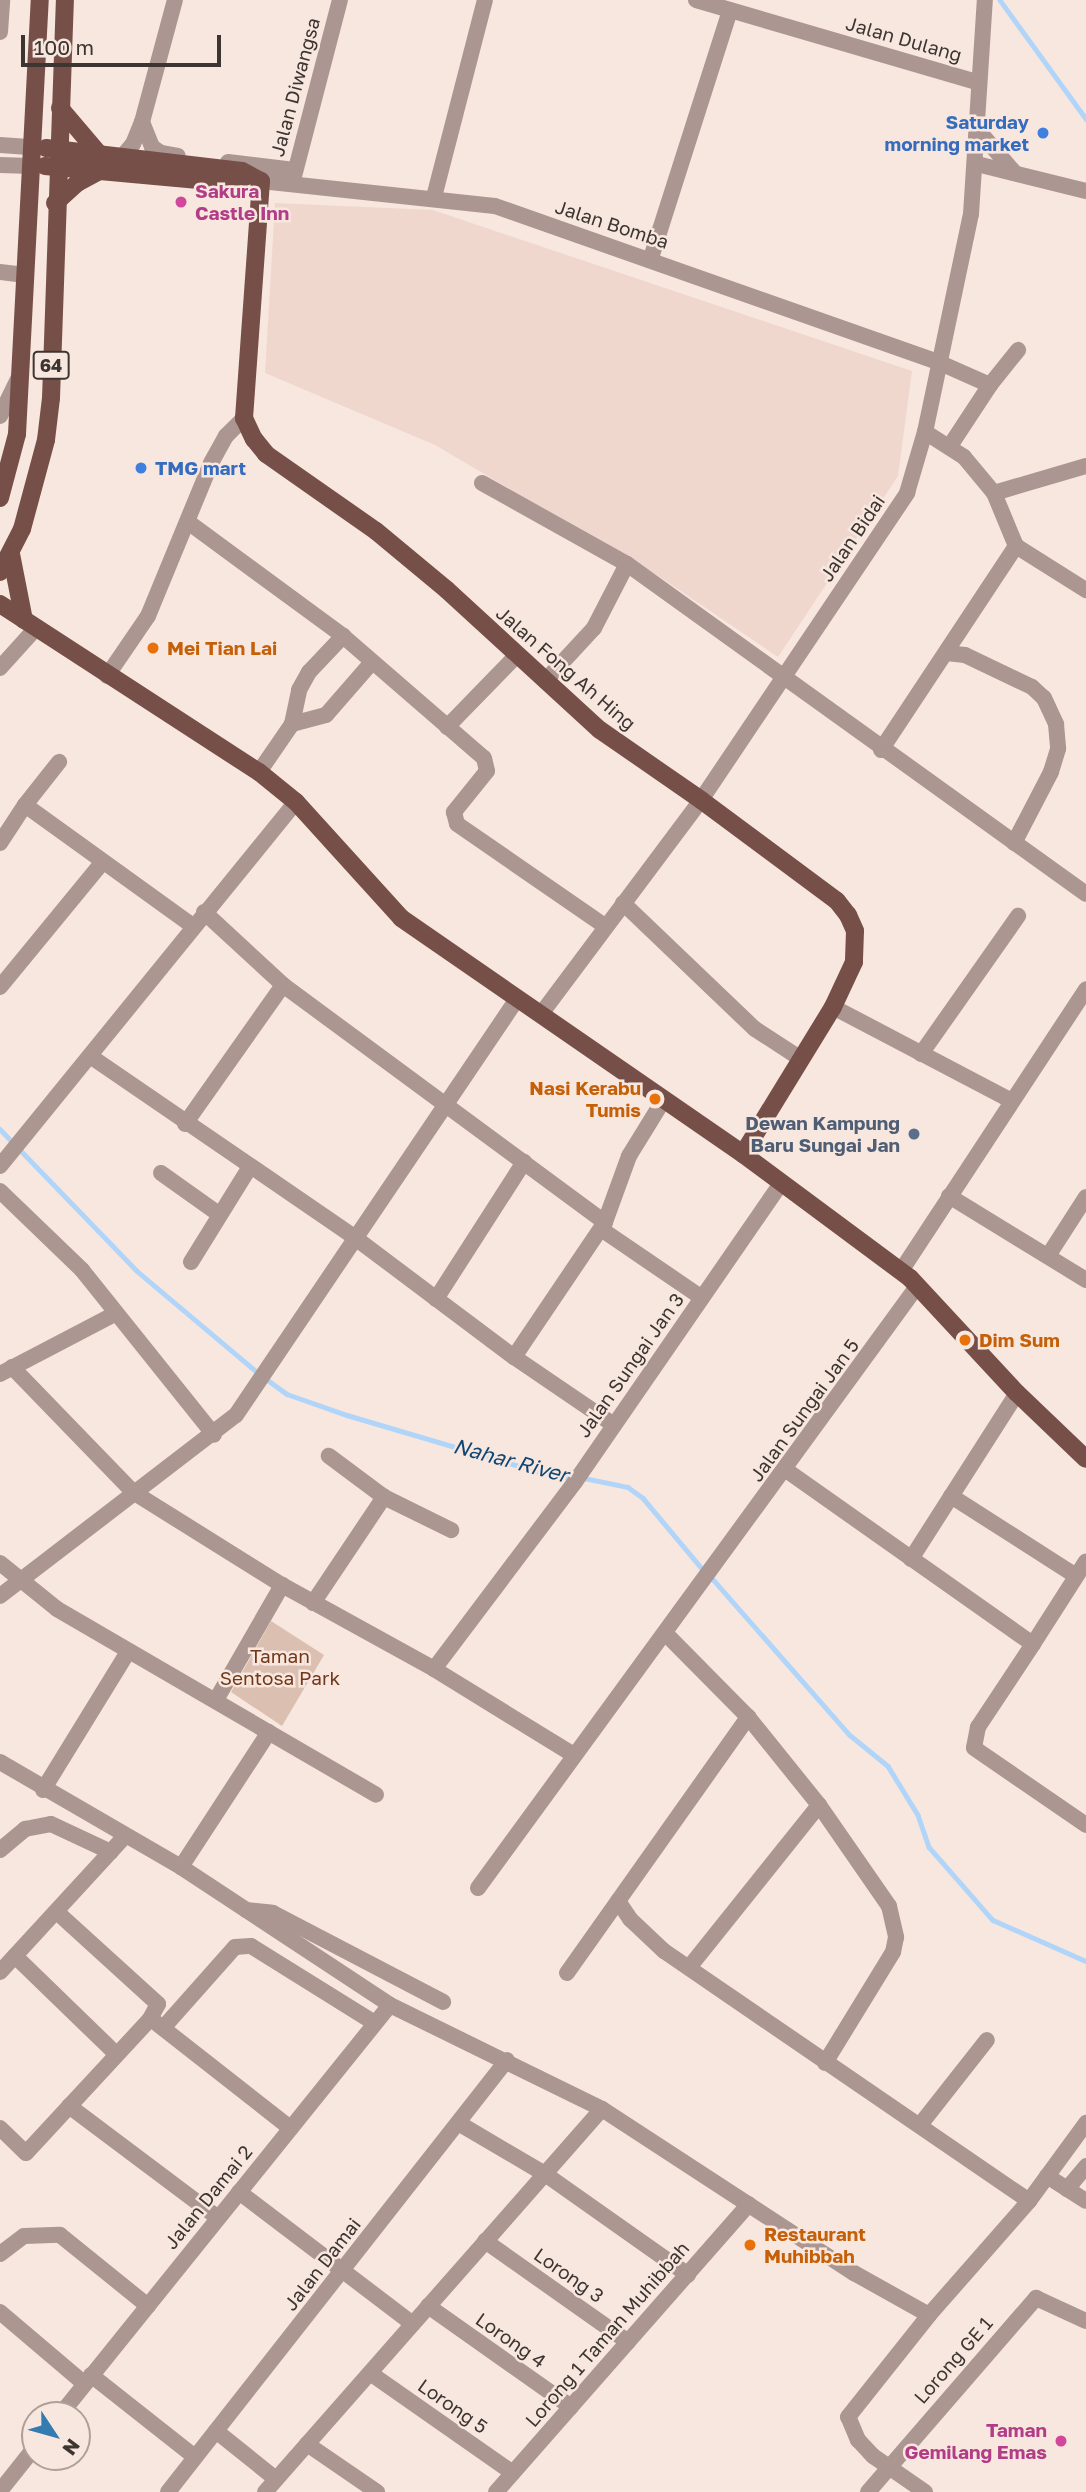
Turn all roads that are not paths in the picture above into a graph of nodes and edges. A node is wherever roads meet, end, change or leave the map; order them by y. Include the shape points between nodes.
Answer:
1 (2, 0) edge
2 (40, 0) edge
3 (65, 0) edge
4 (175, 0) edge
5 (340, 0) edge
6 (485, 0) edge
7 (696, 0) edge
8 (985, 0) edge
9 (730, 10) junction
10 (0, 32) edge
11 (979, 83) junction
12 (60, 108) junction
13 (142, 122) junction
14 (978, 130) junction
15 (0, 145) edge
16 (32, 147) junction
17 (122, 157) junction
18 (56, 158) junction
19 (101, 162) junction
20 (0, 164) edge
21 (977, 164) junction
22 (31, 166) junction
23 (1013, 173) junction
24 (294, 177) junction
25 (261, 181) junction
26 (974, 190) junction
27 (1086, 191) edge
28 (434, 197) junction
29 (55, 203) junction
30 (651, 258) junction
31 (0, 272) edge
32 (25, 275) junction
33 (1018, 350) dead end
34 (938, 362) junction
35 (22, 371) junction
36 (990, 385) junction
37 (0, 416) edge
38 (244, 418) junction
39 (925, 432) junction
40 (950, 446) junction
41 (1086, 466) edge
42 (482, 483) dead end
43 (994, 493) junction
44 (0, 498) edge
45 (188, 522) junction
46 (1016, 546) junction
47 (11, 554) junction
48 (627, 564) junction
49 (0, 572) edge
50 (1086, 590) edge
51 (0, 604) edge
52 (30, 624) junction
53 (343, 636) junction
54 (946, 653) junction
55 (517, 655) junction
56 (372, 662) junction
57 (0, 668) edge
58 (107, 676) junction
59 (783, 680) junction
60 (545, 681) junction
61 (292, 724) junction
62 (447, 727) junction
63 (881, 750) junction
64 (59, 762) dead end
65 (259, 772) junction
66 (701, 800) junction
67 (296, 802) junction
68 (24, 805) junction
69 (6, 818) edge
70 (0, 843) edge
71 (1014, 843) junction
72 (102, 863) junction
73 (1086, 894) edge
74 (623, 903) junction
75 (204, 912) junction
76 (1018, 916) dead end
77 (193, 926) junction
78 (605, 926) junction
79 (283, 985) junction
80 (0, 987) edge
81 (1086, 989) edge
82 (517, 999) junction
83 (833, 1007) junction
84 (541, 1014) junction
85 (921, 1054) junction
86 (90, 1056) junction
87 (801, 1059) junction
88 (664, 1099) junction
89 (1010, 1100) junction
90 (444, 1102) junction
91 (185, 1124) junction
92 (743, 1154) junction
93 (524, 1162) junction
94 (0, 1166) edge
95 (250, 1167) junction
96 (161, 1173) dead end
97 (781, 1183) junction
98 (0, 1191) edge
99 (949, 1196) junction
100 (1086, 1197) edge
101 (220, 1215) junction
102 (603, 1226) junction
103 (354, 1237) junction
104 (1048, 1256) junction
105 (191, 1262) dead end
106 (901, 1271) junction
107 (1086, 1280) edge
108 (918, 1286) junction
109 (702, 1298) junction
110 (436, 1299) junction
111 (115, 1314) junction
112 (514, 1357) junction
113 (6, 1371) edge
114 (1017, 1393) junction
115 (614, 1425) junction
116 (214, 1435) junction
117 (329, 1456) dead end
118 (1086, 1459) edge
119 (786, 1470) junction
120 (133, 1492) junction
121 (951, 1496) junction
122 (384, 1497) junction
123 (450, 1530) dead end
124 (911, 1559) junction
125 (1086, 1561) edge
126 (0, 1563) edge
127 (1076, 1576) junction
128 (20, 1582) junction
129 (282, 1586) junction
130 (0, 1596) edge
131 (313, 1603) junction
132 (665, 1633) junction
133 (1033, 1644) junction
134 (128, 1652) junction
135 (435, 1669) junction
136 (216, 1700) junction
137 (748, 1717) junction
138 (269, 1732) junction
139 (574, 1755) junction
140 (0, 1762) edge
141 (43, 1790) junction
142 (376, 1795) dead end
143 (819, 1805) junction
144 (1086, 1825) edge
145 (125, 1836) junction
146 (0, 1850) edge
147 (111, 1852) junction
148 (181, 1867) junction
149 (478, 1888) dead end
150 (618, 1901) junction
151 (246, 1910) junction
152 (57, 1912) junction
153 (15, 1955) junction
154 (691, 1965) junction
155 (0, 1972) edge
156 (567, 1973) dead end
157 (443, 2002) dead end
158 (390, 2005) junction
159 (373, 2022) junction
160 (157, 2024) junction
161 (987, 2040) dead end
162 (116, 2054) junction
163 (506, 2060) junction
164 (825, 2063) junction
165 (69, 2106) junction
166 (602, 2109) junction
167 (1086, 2123) edge
168 (460, 2124) junction
169 (920, 2126) junction
170 (0, 2128) edge
171 (290, 2128) junction
172 (1086, 2166) edge
173 (545, 2174) junction
174 (1047, 2176) junction
175 (1067, 2189) junction
176 (239, 2192) junction
177 (1029, 2201) junction
178 (1086, 2202) edge
179 (749, 2204) junction
180 (218, 2218) junction
181 (485, 2241) junction
182 (0, 2254) edge
183 (343, 2271) junction
184 (688, 2274) junction
185 (148, 2306) junction
186 (428, 2306) junction
187 (0, 2312) edge
188 (929, 2315) junction
189 (1086, 2321) edge
190 (413, 2324) junction
191 (628, 2342) junction
192 (370, 2372) junction
193 (88, 2379) junction
194 (71, 2401) edge
195 (570, 2407) junction
196 (216, 2431) junction
197 (307, 2444) junction
198 (195, 2457) junction
199 (21, 2458) edge
200 (889, 2467) junction
201 (6, 2470) edge
202 (513, 2473) junction
203 (276, 2479) junction
204 (0, 2491) edge
205 (168, 2492) edge
206 (265, 2492) edge
207 (377, 2492) edge
208 (496, 2492) edge
209 (868, 2492) edge
210 (925, 2492) edge

1 - 10 street
2 - 16 main road, 64
3 - 12 main road, 64
4 - 13 street
5 - 24 street, Jalan Diwangsa
6 - 28 street
7 - 9 street, Jalan Dulang
8 - 11 street, Jalan Bidai
9 - 11 street, Jalan Dulang
9 - 30 street
11 - 14 street, Jalan Bidai
12 - 18 main road, 64
12 - 19 main road
13 - 17 street
13 - 24 street via 148,140 160,153
14 - 21 street, Jalan Bidai
14 - 23 street
15 - 16 street
16 - 18 main road, Jalan Bomba
16 - 22 main road, 64
17 - 19 main road, Jalan Bomba
17 - 25 main road, Jalan Bomba via 242,172
18 - 19 main road, Jalan Bomba
18 - 22 main road, Jalan Bomba
18 - 29 main road, 64
19 - 25 main road, Jalan Bomba via 242,184
19 - 29 main road
20 - 22 street
21 - 23 street
21 - 26 street, Jalan Bidai
22 - 32 main road, 64
23 - 26 street
23 - 27 street
24 - 25 street, Jalan Bomba
24 - 28 street, Jalan Bomba
25 - 38 main road
26 - 34 street, Jalan Bidai
28 - 30 street, Jalan Bomba via 495,206
29 - 47 main road, 64 via 46,440
30 - 34 street, Jalan Bomba
31 - 32 street
32 - 35 main road, 64
33 - 36 street
34 - 36 street, Jalan Bomba
34 - 39 street, Jalan Bidai
35 - 37 street
35 - 44 main road, 64 via 17,434
36 - 40 street
38 - 45 street via 226,436 211,463
38 - 55 main road, Jalan Fong Ah Hing via 266,454 376,531
39 - 40 street
39 - 59 street, Jalan Bidai via 907,493
40 - 43 street
41 - 43 street
42 - 48 street
43 - 46 street
45 - 53 street
45 - 58 street via 148,616
46 - 50 street
46 - 54 street
47 - 49 main road, 64
47 - 52 main road
48 - 59 street
48 - 60 street via 594,628
51 - 52 main road
52 - 57 street
52 - 58 main road
53 - 56 street
53 - 61 street via 309,672 299,690
54 - 63 street
54 - 71 street via 965,655 1032,687 1044,698 1056,723 1058,749 1051,772
55 - 60 main road, Jalan Fong Ah Hing
55 - 62 street
56 - 61 street via 327,715
56 - 62 street
58 - 65 main road
59 - 63 street
59 - 66 street, Jalan Bidai
60 - 66 main road, Jalan Fong Ah Hing via 600,730
61 - 65 street
62 - 78 street via 487,764 483,778 454,812 457,824
63 - 71 street
64 - 68 street
65 - 67 main road
66 - 74 street, Jalan Bidai
66 - 83 main road, Jalan Fong Ah Hing via 836,901 848,915 856,938 854,962
67 - 75 street
67 - 82 main road via 401,918
68 - 69 street
68 - 72 street
69 - 70 street
71 - 73 street
72 - 77 street
72 - 80 street
74 - 78 street, Jalan Bidai
74 - 87 street via 755,1029
75 - 77 street
75 - 79 street
76 - 85 street
77 - 86 street
78 - 84 street, Jalan Bidai
79 - 90 street
79 - 91 street
81 - 89 street
82 - 84 main road
82 - 90 street
83 - 85 street
83 - 87 main road, Jalan Fong Ah Hing
84 - 88 main road
85 - 89 street
86 - 91 street
86 - 94 street
87 - 92 main road, Jalan Fong Ah Hing
88 - 92 main road
88 - 102 street via 629,1156
89 - 99 street
90 - 93 street
90 - 103 street
91 - 95 street
92 - 97 main road
93 - 102 street
93 - 110 street
95 - 101 street
95 - 103 street
96 - 101 street
97 - 106 main road
97 - 109 street, Jalan Sungai Jan 3
98 - 111 street via 82,1270
99 - 104 street
99 - 106 street
100 - 104 street
101 - 105 street
102 - 109 street
102 - 112 street
103 - 110 street
103 - 116 street via 236,1415
104 - 107 street
106 - 108 main road
108 - 114 main road
108 - 119 street, Jalan Sungai Jan 5
109 - 115 street, Jalan Sungai Jan 3
110 - 112 street
111 - 113 street
111 - 116 street
112 - 115 street
113 - 120 street
114 - 118 main road
114 - 121 street
115 - 135 street, Jalan Sungai Jan 3
116 - 120 street
117 - 122 street
119 - 124 street
119 - 132 street, Jalan Sungai Jan 5
120 - 128 street
120 - 129 street
121 - 124 street
121 - 127 street
122 - 123 street
122 - 131 street
124 - 133 street
125 - 127 street
126 - 128 street
127 - 133 street
128 - 130 street
128 - 134 street
129 - 131 street
129 - 136 street
131 - 135 street
132 - 137 street
132 - 139 street, Jalan Sungai Jan 5
133 - 144 street via 978,1727 974,1748
134 - 136 street
134 - 141 street
135 - 139 street
136 - 138 street
137 - 143 street
137 - 150 street
138 - 142 street
138 - 148 street
139 - 149 street, Jalan Sungai Jan 5
140 - 141 street
141 - 145 street
143 - 154 street
143 - 164 street via 880,1889 896,1937 885,1969
145 - 147 street
145 - 148 street
146 - 147 street via 25,1829 51,1825
147 - 152 street
148 - 151 street
150 - 154 street via 649,1938
150 - 156 street
151 - 157 street via 273,1913
151 - 158 street
152 - 153 street
152 - 160 street via 155,1999 159,2004
153 - 155 street
153 - 162 street
154 - 164 street
158 - 159 street, Jalan Damai 2
158 - 163 street
159 - 160 street via 251,1946 235,1947
159 - 171 street, Jalan Damai 2
160 - 162 street
160 - 171 street
161 - 169 street
162 - 165 street
163 - 166 street
163 - 168 street, Jalan Damai
164 - 169 street
165 - 170 street via 26,2153
165 - 180 street
166 - 173 street
166 - 179 street
167 - 174 street
168 - 173 street
168 - 183 street, Jalan Damai
169 - 177 street
171 - 176 street, Jalan Damai 2
172 - 175 street
173 - 181 street
173 - 184 street
174 - 175 street
174 - 177 street
175 - 178 street
176 - 180 street, Jalan Damai 2
176 - 183 street
177 - 188 street
179 - 184 street, Lorong 1 Taman Muhibbah
179 - 188 street via 854,2273
180 - 185 street, Jalan Damai 2
181 - 186 street
181 - 191 street, Lorong 3
182 - 185 street via 24,2236 60,2235
183 - 190 street
183 - 196 street, Jalan Damai
184 - 191 street, Lorong 1 Taman Muhibbah
185 - 193 street, Jalan Damai 2
186 - 190 street
186 - 195 street, Lorong 4
187 - 193 street
188 - 200 street via 848,2417 858,2440
189 - 200 street, Lorong GE 1 via 1039,2297 1031,2302
190 - 192 street
191 - 195 street, Lorong 1 Taman Muhibbah
192 - 197 street
192 - 202 street, Lorong 5
193 - 194 street, Jalan Damai 2
193 - 198 street
195 - 202 street, Lorong 1 Taman Muhibbah
196 - 198 street, Jalan Damai
196 - 203 street
197 - 203 street
197 - 207 street
198 - 205 street, Jalan Damai
199 - 201 street
200 - 209 street
200 - 210 street
201 - 204 street
202 - 208 street, Lorong 1 Taman Muhibbah
203 - 206 street

